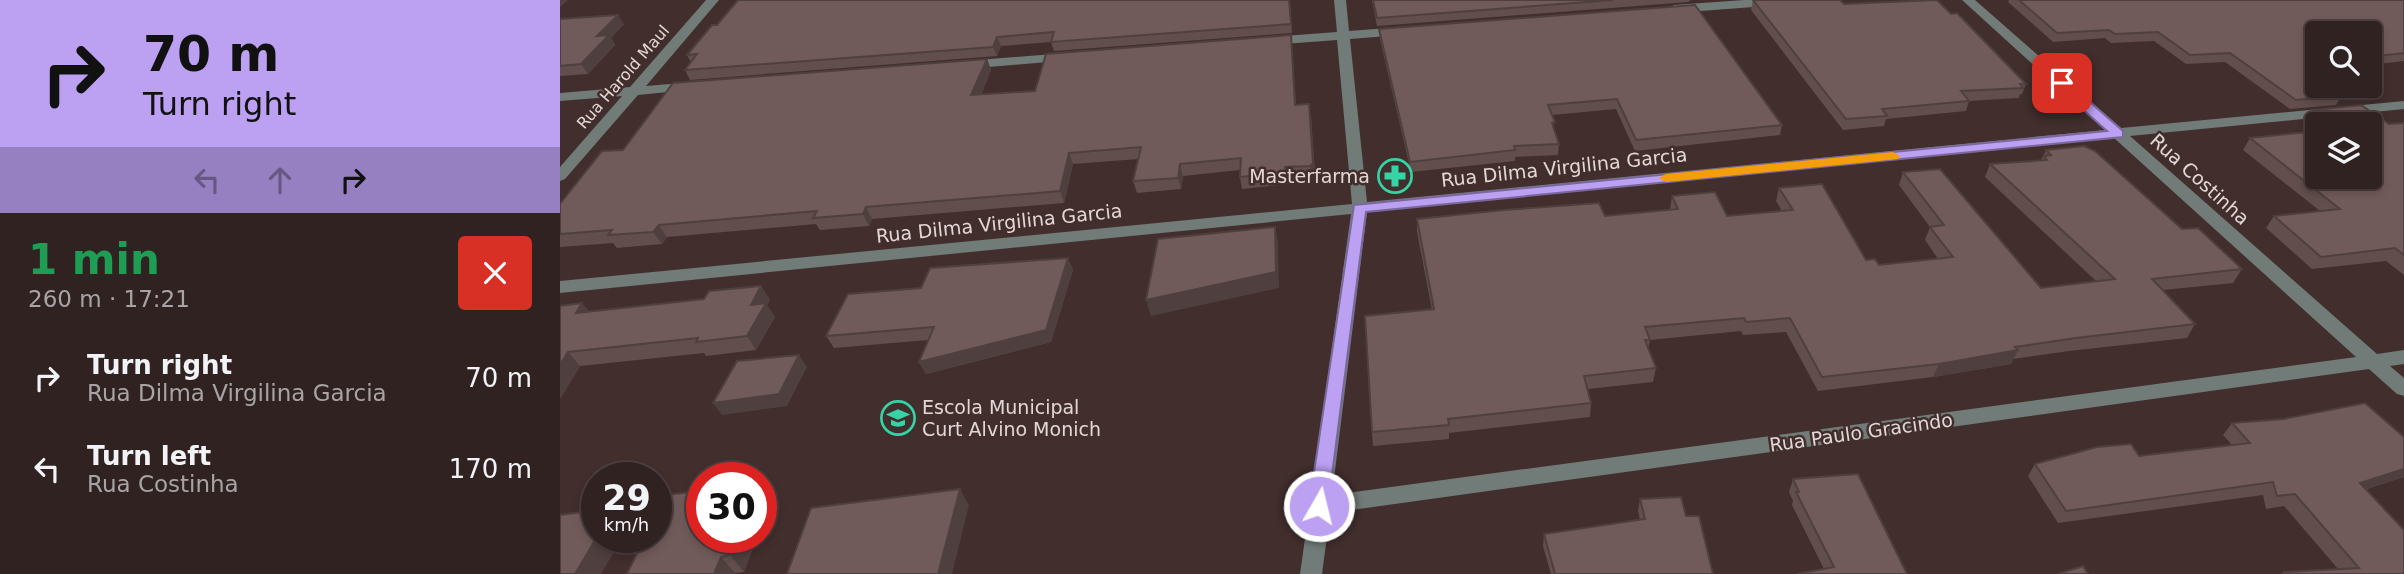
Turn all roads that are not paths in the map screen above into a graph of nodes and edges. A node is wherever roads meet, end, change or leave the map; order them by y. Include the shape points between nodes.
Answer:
1 (713, 0) edge
2 (1340, 0) edge
3 (1792, 0) edge
4 (1968, 0) edge
5 (1656, 11) edge
6 (1412, 30) edge
7 (1344, 35) junction
8 (1260, 42) edge
9 (1079, 56) edge
10 (954, 66) edge
11 (704, 85) edge
12 (634, 91) junction
13 (560, 97) edge
14 (2404, 105) edge
15 (2118, 134) junction
16 (560, 176) edge
17 (1360, 208) junction
18 (560, 288) edge
19 (2404, 357) edge
20 (2373, 362) junction
21 (2404, 389) edge
22 (1319, 506) junction
23 (1311, 574) edge

1 - 12 street, Rua Harold Maul
2 - 7 street
3 - 5 street
4 - 15 street, Rua Costinha
6 - 7 street
7 - 8 street
7 - 17 street
9 - 10 street
11 - 12 street
12 - 13 street
12 - 16 street, Rua Harold Maul
14 - 15 street, Rua Dilma Virgilina Garcia
15 - 17 street, Rua Dilma Virgilina Garcia
15 - 20 street, Rua Costinha
17 - 18 street, Rua Dilma Virgilina Garcia
17 - 22 street
19 - 20 street, Rua Paulo Gracindo
20 - 21 street, Rua Costinha
20 - 22 street, Rua Paulo Gracindo
22 - 23 street

